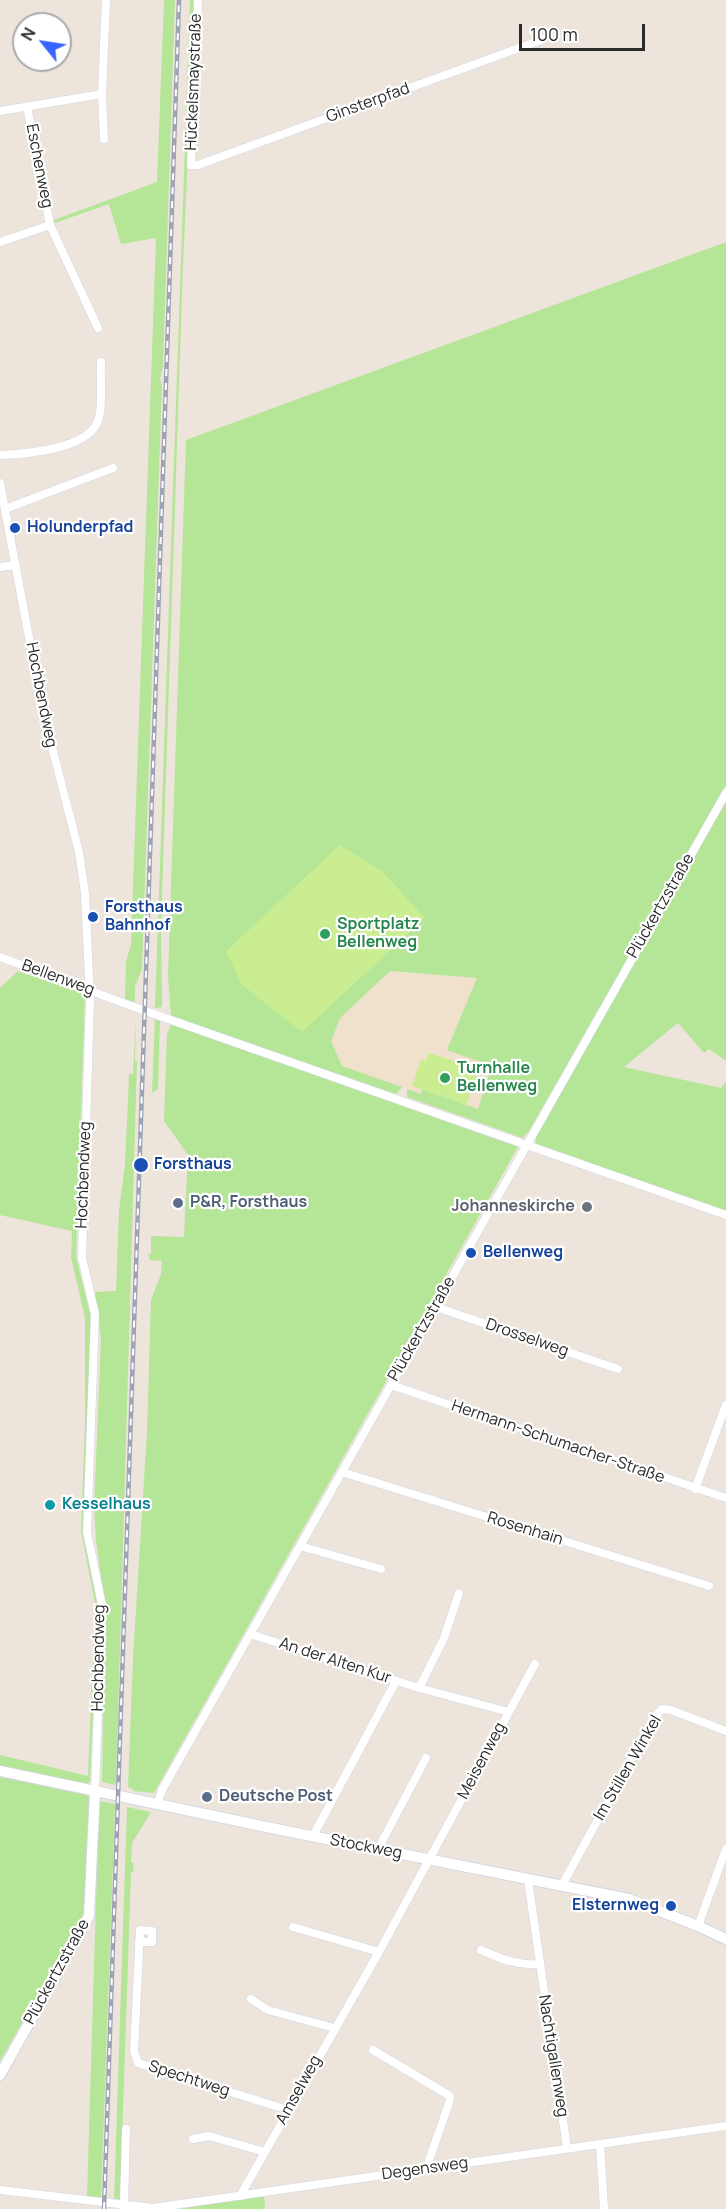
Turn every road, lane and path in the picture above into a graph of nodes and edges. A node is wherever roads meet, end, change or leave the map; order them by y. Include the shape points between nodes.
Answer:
1 (106, 0) edge
2 (198, 0) edge
3 (544, 39) dead end
4 (102, 94) junction
5 (27, 107) junction
6 (0, 110) edge
7 (104, 139) dead end
8 (191, 165) joint
9 (50, 225) junction
10 (0, 242) edge
11 (98, 328) dead end
12 (101, 362) dead end
13 (0, 455) edge
14 (113, 468) dead end
15 (0, 483) edge
16 (5, 509) junction
17 (16, 565) junction
18 (0, 567) edge
19 (726, 793) edge
20 (0, 957) edge
21 (90, 990) junction
22 (527, 1144) junction
23 (726, 1215) edge
24 (436, 1306) junction
25 (618, 1369) dead end
26 (391, 1385) junction
27 (726, 1405) edge
28 (342, 1472) junction
29 (695, 1489) junction
30 (726, 1498) edge
31 (300, 1546) junction
32 (381, 1569) dead end
33 (708, 1586) dead end
34 (459, 1593) dead end
35 (250, 1634) junction
36 (535, 1664) dead end
37 (396, 1681) junction
38 (419, 1688) junction
39 (508, 1712) junction
40 (726, 1731) edge
41 (426, 1758) dead end
42 (0, 1771) edge
43 (94, 1791) junction
44 (157, 1805) junction
45 (313, 1836) junction
46 (378, 1849) junction
47 (726, 1850) edge
48 (431, 1859) junction
49 (528, 1880) junction
50 (561, 1887) junction
51 (698, 1926) junction
52 (293, 1927) dead end
53 (726, 1939) edge
54 (139, 1942) dead end
55 (482, 1950) dead end
56 (380, 1952) junction
57 (539, 1964) junction
58 (251, 1999) dead end
59 (334, 2028) junction
60 (373, 2050) dead end
61 (0, 2075) edge
62 (288, 2110) junction
63 (726, 2126) edge
64 (126, 2129) dead end
65 (193, 2139) dead end
66 (600, 2144) junction
67 (567, 2148) junction
68 (265, 2152) junction
69 (426, 2169) junction
70 (0, 2190) edge
71 (240, 2196) junction
72 (124, 2206) junction
73 (604, 2209) edge

1 - 4 street
2 - 8 street, Hückelsmaystraße
3 - 8 street, Ginsterpfad
4 - 5 street
4 - 7 street
5 - 6 street
5 - 9 street, Eschenweg
9 - 10 street, Eschenweg
9 - 11 street, Eschenweg
12 - 13 street via 99,418 94,430 82,439 60,446
14 - 16 street
15 - 16 street, Hochbendweg
16 - 17 street, Hochbendweg
17 - 18 street
17 - 21 street, Hochbendweg via 43,712 79,852
19 - 22 street, Plückertzstraße
20 - 21 street, Bellenweg
21 - 22 street, Bellenweg
21 - 43 street, Hochbendweg via 82,1258 95,1314 87,1532 102,1605
22 - 23 street, Bellenweg
22 - 24 street, Plückertzstraße
24 - 25 street, Drosselweg
24 - 26 street, Plückertzstraße
26 - 28 street, Plückertzstraße
26 - 29 street, Hermann-Schumacher-Straße
27 - 29 street
28 - 31 street, Plückertzstraße
28 - 33 street, Rosenhain
29 - 30 street, Hermann-Schumacher-Straße
31 - 32 street
31 - 35 street, Plückertzstraße
34 - 38 street via 444,1638
35 - 37 street, An der Alten Kur
35 - 44 street, Plückertzstraße
36 - 39 street, Meisenweg
37 - 38 street, An der Alten Kur
37 - 45 street
38 - 39 street, An der Alten Kur
39 - 48 street, Meisenweg
40 - 50 street, Im Stillen Winkel via 662,1709
41 - 46 street
42 - 43 street, Stockweg
43 - 44 street, Stockweg
43 - 61 street, Plückertzstraße via 90,1916
44 - 45 street, Stockweg
45 - 46 street, Stockweg
46 - 48 street, Stockweg
47 - 51 street
48 - 49 street, Stockweg
48 - 56 street, Amselweg
49 - 50 street, Stockweg
49 - 57 street, Nachtigallenweg
50 - 51 street, Stockweg via 629,1899
51 - 53 street, Stockweg
52 - 56 street
54 - 62 street, Spechtweg via 134,2051 138,2063
55 - 57 street via 514,1964
56 - 59 street, Amselweg
57 - 67 street, Nachtigallenweg
58 - 59 street via 268,2010
59 - 62 street, Amselweg
60 - 69 street via 450,2096
62 - 68 street, Amselweg
63 - 66 street, Degensweg
64 - 72 street
65 - 68 street via 208,2136
66 - 67 street, Degensweg
66 - 73 street
67 - 69 street, Degensweg
68 - 71 street, Amselweg
69 - 71 street, Degensweg
70 - 72 street, Degensweg
71 - 72 street, Degensweg via 153,2208

